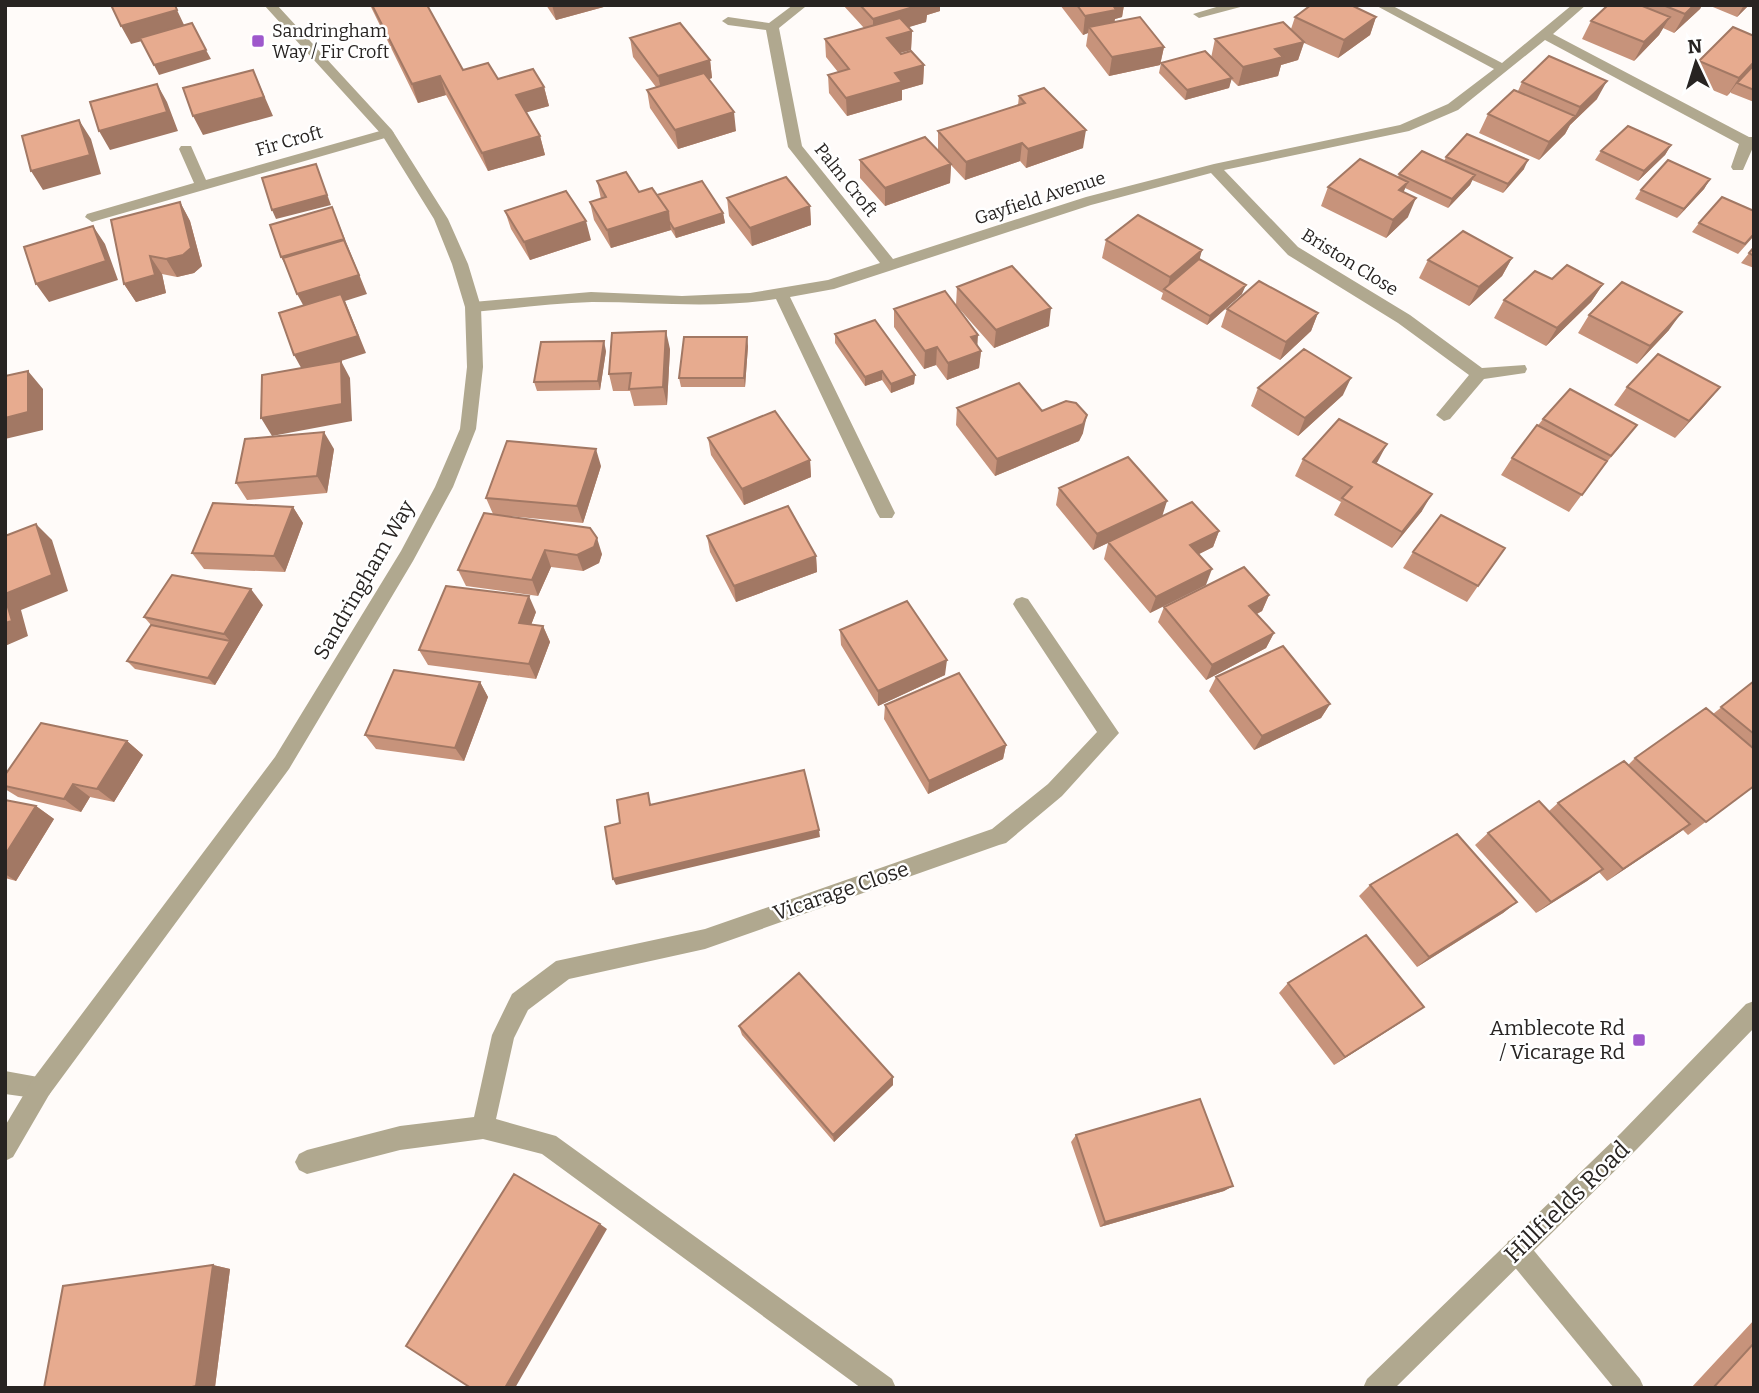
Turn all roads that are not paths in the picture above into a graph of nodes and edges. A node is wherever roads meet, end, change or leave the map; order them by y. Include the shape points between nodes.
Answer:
1 (270, 5) edge
2 (1242, 5) edge
3 (1381, 5) edge
4 (1580, 5) edge
5 (800, 6) edge
6 (1199, 14) dead end
7 (729, 21) dead end
8 (772, 27) junction
9 (1543, 34) junction
10 (1503, 69) junction
11 (387, 132) junction
12 (1750, 142) edge
13 (186, 149) dead end
14 (1738, 167) dead end
15 (1214, 168) junction
16 (202, 186) junction
17 (92, 217) dead end
18 (891, 266) junction
19 (782, 295) junction
20 (473, 307) junction
21 (1519, 369) dead end
22 (1479, 374) junction
23 (1444, 415) dead end
24 (886, 513) dead end
25 (1022, 604) dead end
26 (1754, 1012) edge
27 (5, 1082) edge
28 (41, 1087) junction
29 (483, 1127) junction
30 (5, 1149) edge
31 (307, 1161) dead end
32 (1517, 1250) junction
33 (883, 1388) edge
34 (1376, 1388) edge
35 (1631, 1388) edge

1 - 11 street, Sandringham Way
2 - 6 street
3 - 10 street
4 - 9 street, Gayfield Avenue
5 - 8 street
7 - 8 street
8 - 18 street, Palm Croft via 795,147
9 - 10 street, Gayfield Avenue
9 - 12 street
10 - 15 street, Gayfield Avenue via 1453,107 1404,128
11 - 16 street, Fir Croft
11 - 20 street, Sandringham Way via 440,219
12 - 14 street
13 - 16 street
15 - 18 street, Gayfield Avenue via 1086,202
15 - 22 street, Briston Close via 1293,251 1404,319
16 - 17 street, Fir Croft
18 - 19 street, Gayfield Avenue
19 - 20 street, Gayfield Avenue via 682,301 591,298
19 - 24 street
20 - 28 street, Sandringham Way via 475,367 468,429 407,556 282,763
21 - 22 street
22 - 23 street
25 - 29 street, Vicarage Close via 1110,733 1055,790 999,836 705,939 564,969 520,1002 503,1035
26 - 32 street, Hillfields Road
27 - 28 street
28 - 30 street, Sandringham Way
29 - 31 street via 400,1138
29 - 33 street via 548,1144
32 - 34 street, Hillfields Road
32 - 35 street

